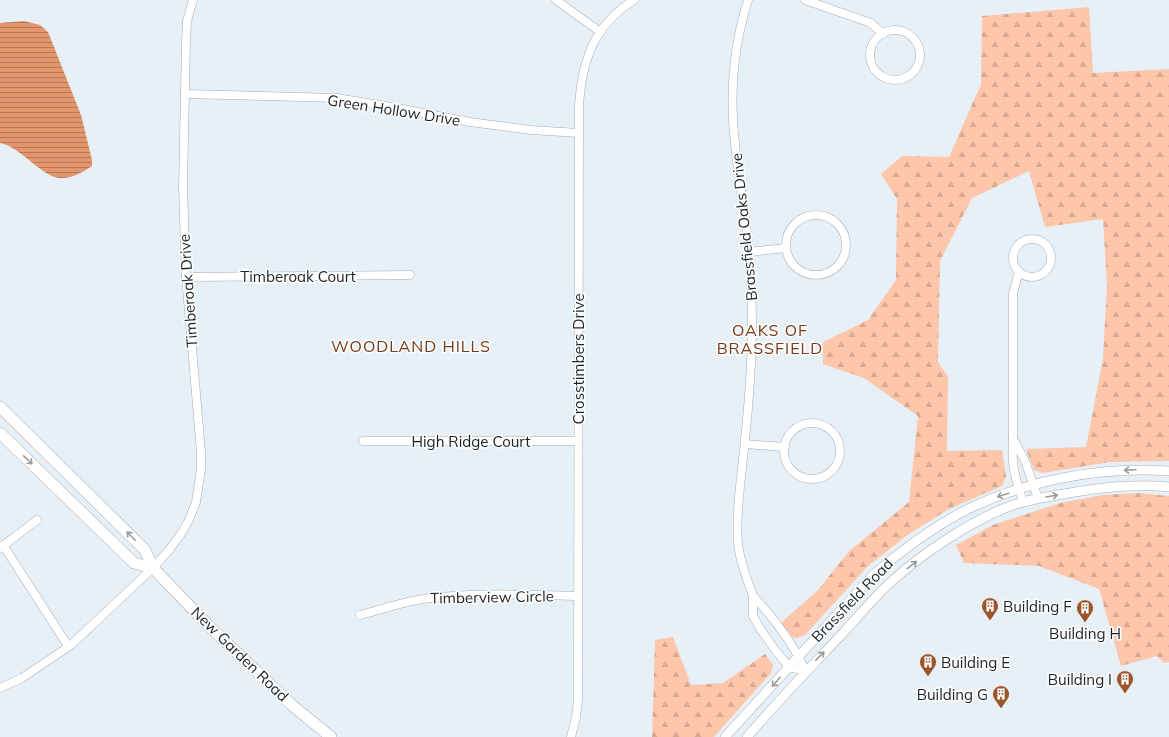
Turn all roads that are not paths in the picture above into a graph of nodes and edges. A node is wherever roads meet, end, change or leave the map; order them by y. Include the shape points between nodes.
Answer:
1 (193, 0) edge
2 (556, 0) edge
3 (634, 0) edge
4 (748, 0) edge
5 (805, 0) edge
6 (599, 31) junction
7 (883, 34) junction
8 (185, 94) junction
9 (579, 133) junction
10 (786, 248) junction
11 (749, 252) junction
12 (1019, 272) junction
13 (410, 275) dead end
14 (186, 277) junction
15 (0, 407) edge
16 (0, 433) edge
17 (1013, 438) junction
18 (363, 441) dead end
19 (578, 441) junction
20 (745, 444) junction
21 (785, 447) junction
22 (1169, 471) edge
23 (1034, 486) junction
24 (1169, 486) edge
25 (1019, 490) junction
26 (1038, 498) junction
27 (1023, 502) junction
28 (37, 520) dead end
29 (2, 547) edge
30 (153, 568) junction
31 (578, 596) junction
32 (753, 596) junction
33 (360, 615) dead end
34 (68, 646) junction
35 (799, 656) junction
36 (789, 667) junction
37 (806, 671) junction
38 (0, 688) edge
39 (331, 737) edge
40 (571, 737) edge
41 (725, 737) edge
42 (747, 737) edge

1 - 8 street, Timberoak Drive via 187,21
2 - 6 street
3 - 6 street, Crosstimbers Drive
4 - 11 street, Brassfield Oaks Drive via 739,37 733,93 734,126
5 - 7 street via 871,23
6 - 9 street, Crosstimbers Drive via 584,67 580,87
7 - 7 street via 876,39 872,47 872,64 883,77 891,80 907,78 918,66 920,51 917,44 913,37 906,33 891,31
8 - 9 street, Green Hollow Drive via 338,98 470,122
8 - 14 street, Timberoak Drive via 183,188
9 - 19 street, Crosstimbers Drive
10 - 10 street via 794,266 812,275 831,271 844,256 846,246 841,228 835,221 819,215 810,215 795,224 788,235
10 - 11 street
11 - 20 street, Brassfield Oaks Drive via 752,346
12 - 12 street via 1030,277 1047,270 1052,258 1048,246 1038,239 1031,238 1019,243 1013,254 1015,267
12 - 17 street via 1013,292
13 - 14 street, Timberoak Court
14 - 30 street, Timberoak Drive via 201,469 196,502 189,520 173,545
30 -> 15 main road, New Garden Road via 145,550
16 -> 30 main road via 134,563
17 - 23 street
17 - 25 street via 1012,458
18 - 19 street, High Ridge Court
19 - 31 street, Crosstimbers Drive
20 - 21 street
20 - 32 street, Brassfield Oaks Drive via 738,544
21 - 21 street via 788,466 797,475 809,479 827,474 836,465 839,454 835,436 826,428 815,424 803,425 793,431
22 -> 23 street, Brassfield Road via 1110,471
23 - 25 street, Brassfield Road
23 - 26 street
26 -> 24 street, Brassfield Road via 1117,486
25 - 27 street
25 -> 35 street, Brassfield Road via 998,496 968,510 929,531 896,555 874,575
26 - 27 street, Brassfield Road
37 -> 27 street, Brassfield Road via 891,582 914,563 986,517
28 - 29 street
29 - 34 street
30 - 34 street, Timberoak Drive
30 - 39 main road, New Garden Road via 281,695
31 - 33 street, Timberview Circle via 466,595 431,598
31 - 40 street, Crosstimbers Drive via 578,700
32 - 35 street, Brassfield Oaks Drive via 769,612
32 - 36 street, Brassfield Oaks Drive via 753,616
34 - 38 street, Timberoak Drive via 22,678
35 - 36 street, Brassfield Road
35 - 37 street, Brassfield Oaks Drive
36 - 37 street
36 -> 41 street, Brassfield Road
37 - 42 street, Brassfield Road

